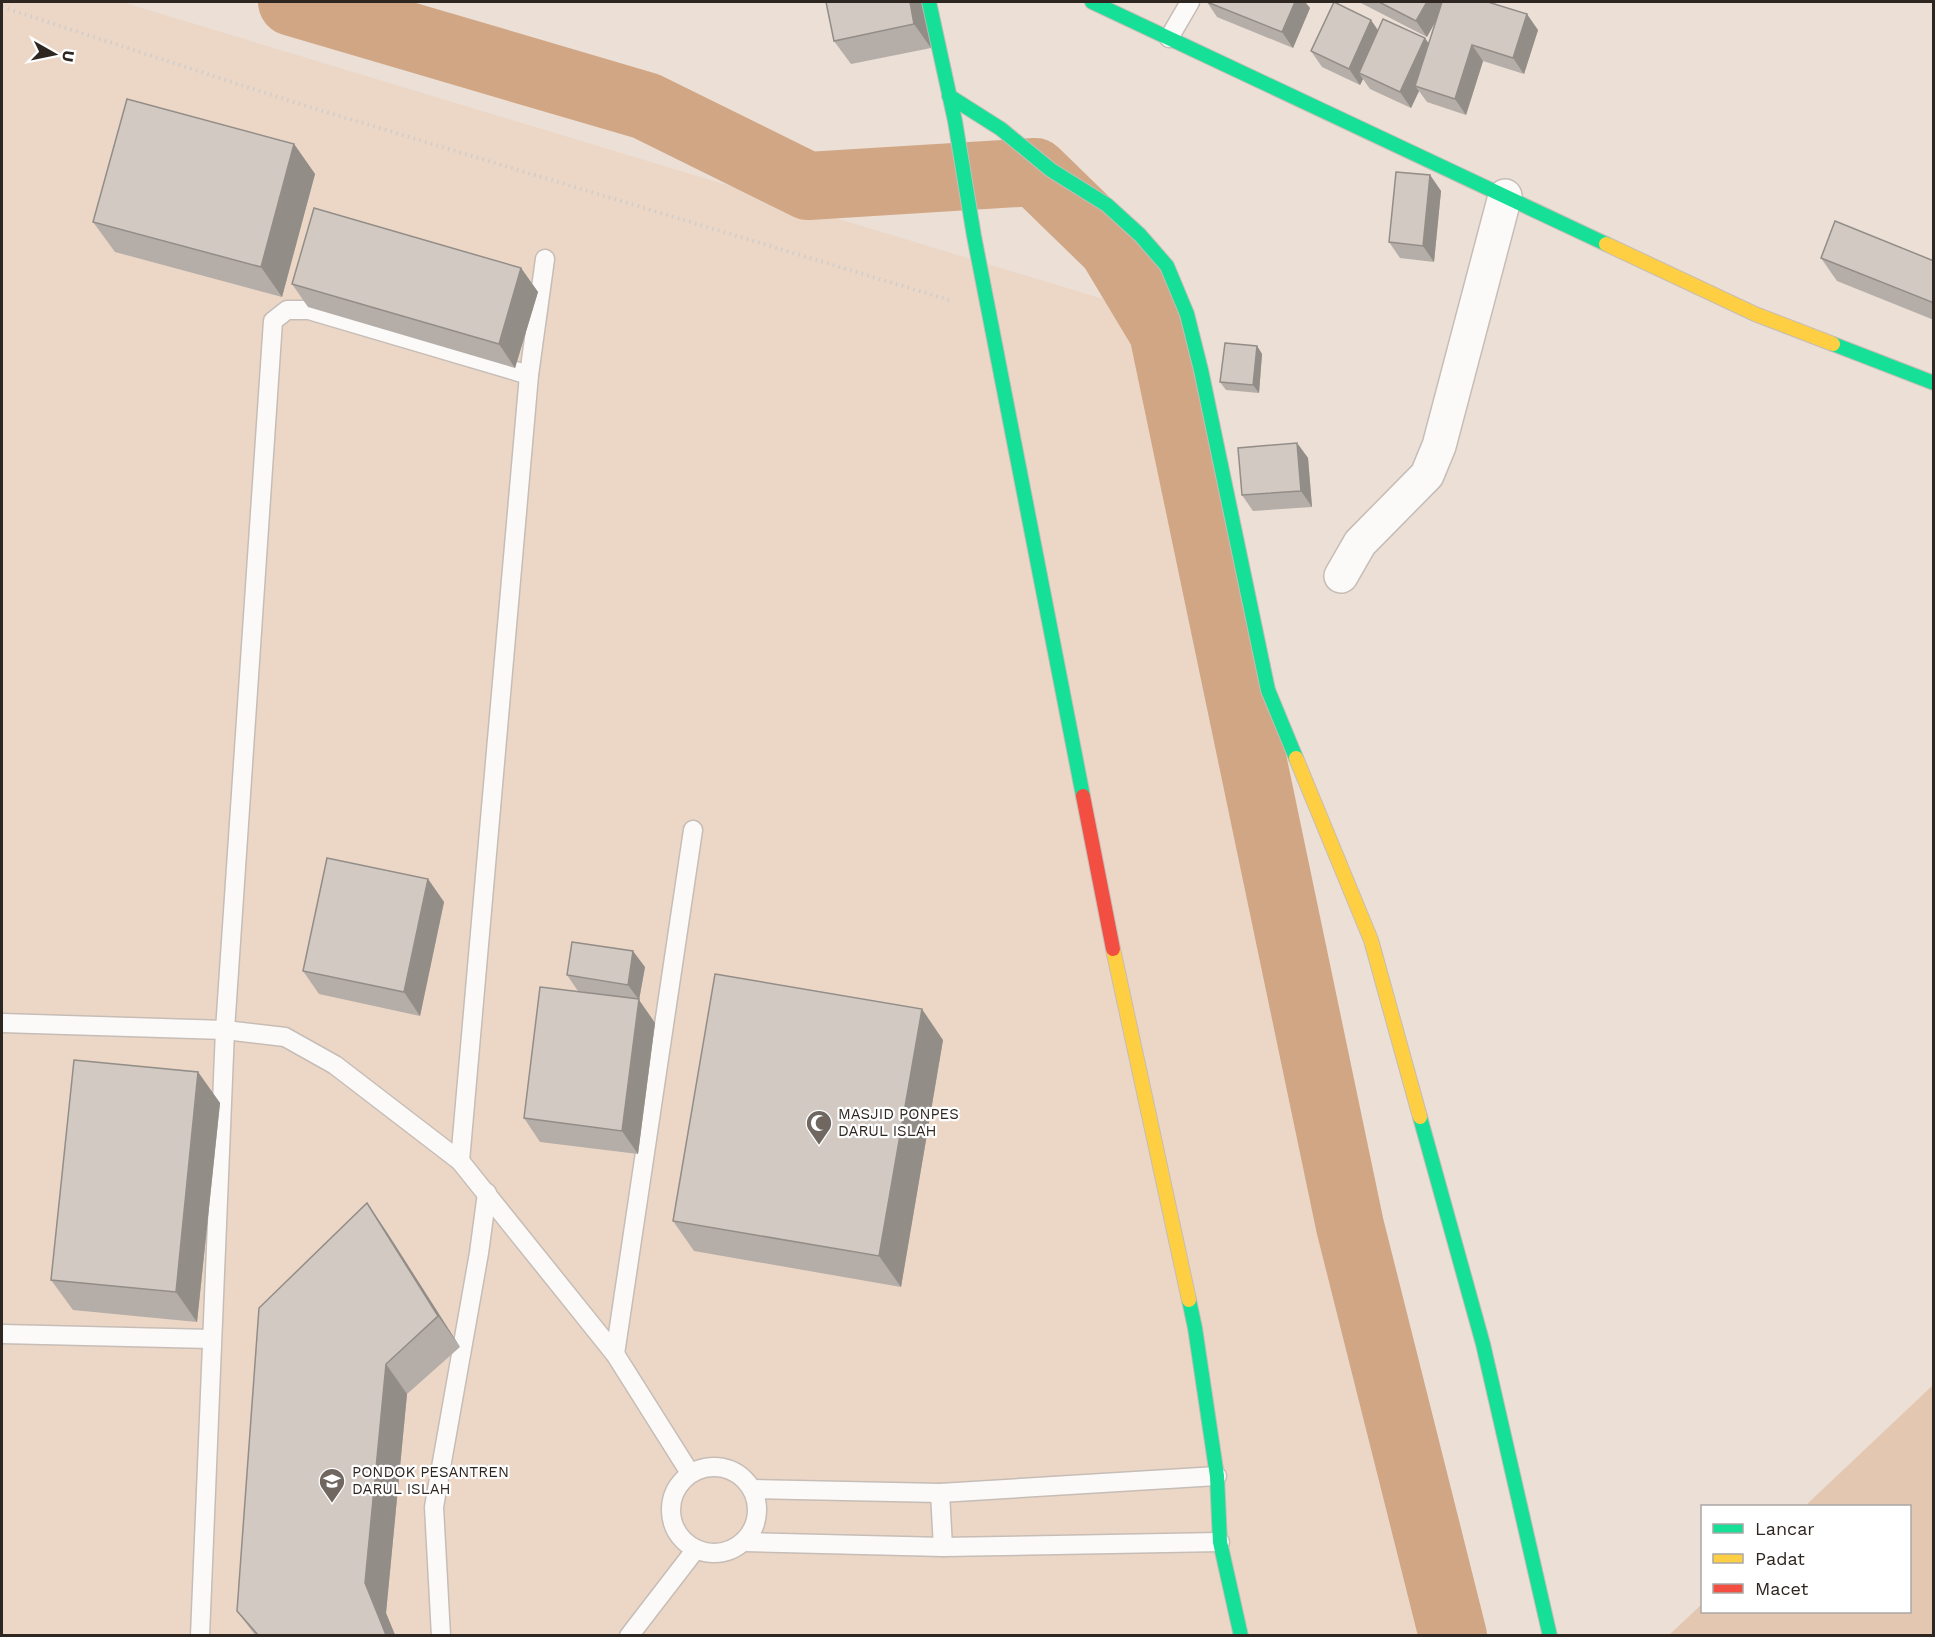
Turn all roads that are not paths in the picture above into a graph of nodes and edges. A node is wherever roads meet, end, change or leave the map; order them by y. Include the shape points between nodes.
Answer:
1 (929, 2) edge
2 (1092, 2) edge
3 (1190, 2) edge
4 (1169, 38) junction
5 (949, 96) junction
6 (1505, 196) junction
7 (545, 259) dead end
8 (529, 375) junction
9 (1934, 383) edge
10 (1341, 576) dead end
11 (693, 830) dead end
12 (2, 1023) edge
13 (225, 1030) junction
14 (460, 1161) junction
15 (487, 1194) junction
16 (2, 1334) edge
17 (211, 1339) junction
18 (615, 1354) junction
19 (690, 1473) junction
20 (1216, 1476) junction
21 (753, 1490) junction
22 (940, 1493) junction
23 (745, 1542) junction
24 (1221, 1542) junction
25 (943, 1547) junction
26 (696, 1550) junction
27 (200, 1635) edge
28 (441, 1635) edge
29 (629, 1635) edge
30 (1241, 1635) edge
31 (1550, 1635) edge

1 - 5 street
2 - 4 street
3 - 4 lane
4 - 6 street
5 - 20 street via 1108,924 1195,1328
5 - 31 street via 1107,206 1140,235 1167,266 1187,314 1268,690 1371,940 1483,1344
6 - 9 street via 1755,314
6 - 10 street via 1439,446 1427,475 1360,543
7 - 8 lane
8 - 13 lane via 309,310 287,310 273,321
8 - 14 lane
11 - 18 lane
12 - 13 lane
13 - 14 lane via 285,1037 305,1048 335,1065
13 - 17 lane
14 - 15 lane
15 - 18 lane
15 - 28 lane via 434,1507
16 - 17 lane
17 - 27 lane
18 - 19 lane
19 - 21 lane via 706,1467 725,1468 748,1481
19 - 26 lane via 672,1500 671,1517 677,1533
20 - 22 lane
20 - 24 street
21 - 22 lane
21 - 23 lane via 758,1505 756,1523
22 - 25 lane
23 - 25 lane
23 - 26 lane via 720,1554
24 - 25 lane
24 - 30 street
26 - 29 lane

